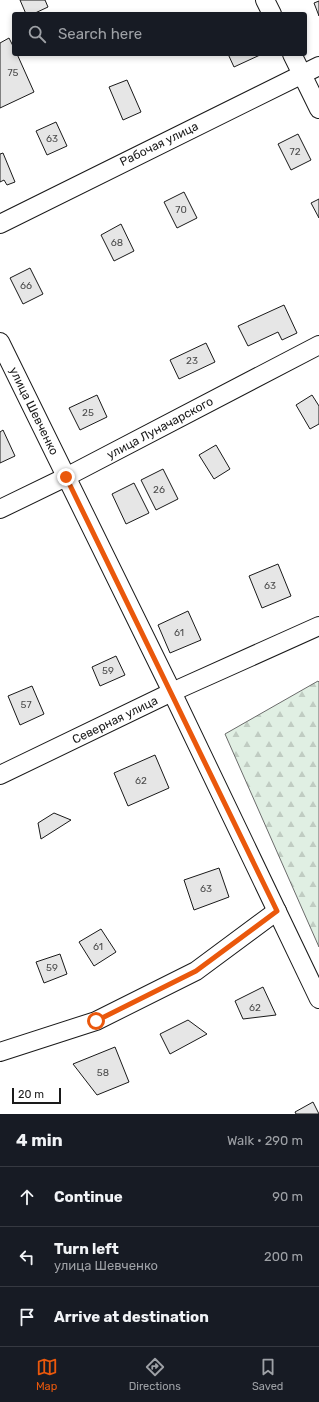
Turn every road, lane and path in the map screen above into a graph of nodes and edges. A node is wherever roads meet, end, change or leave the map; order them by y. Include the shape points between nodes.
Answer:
1 (265, 0) edge
2 (271, 12) edge
3 (293, 56) edge
4 (319, 66) edge
5 (302, 74) junction
6 (319, 109) edge
7 (0, 224) edge
8 (0, 342) edge
9 (319, 345) edge
10 (66, 477) junction
11 (0, 509) edge
12 (319, 626) edge
13 (172, 692) junction
14 (0, 775) edge
15 (277, 911) junction
16 (319, 998) edge
17 (0, 1052) edge

1 - 2 street
3 - 5 street
4 - 5 street, Рабочая улица
5 - 6 street
5 - 7 street, Рабочая улица
8 - 10 street, улица Шевченко
9 - 10 street, улица Луначарского
10 - 11 street, улица Луначарского
10 - 13 street, улица Шевченко
12 - 13 street, Северная улица
13 - 14 street, Северная улица
13 - 15 street, улица Шевченко
15 - 16 street, улица Шевченко
15 - 17 street via 196,971 96,1021

